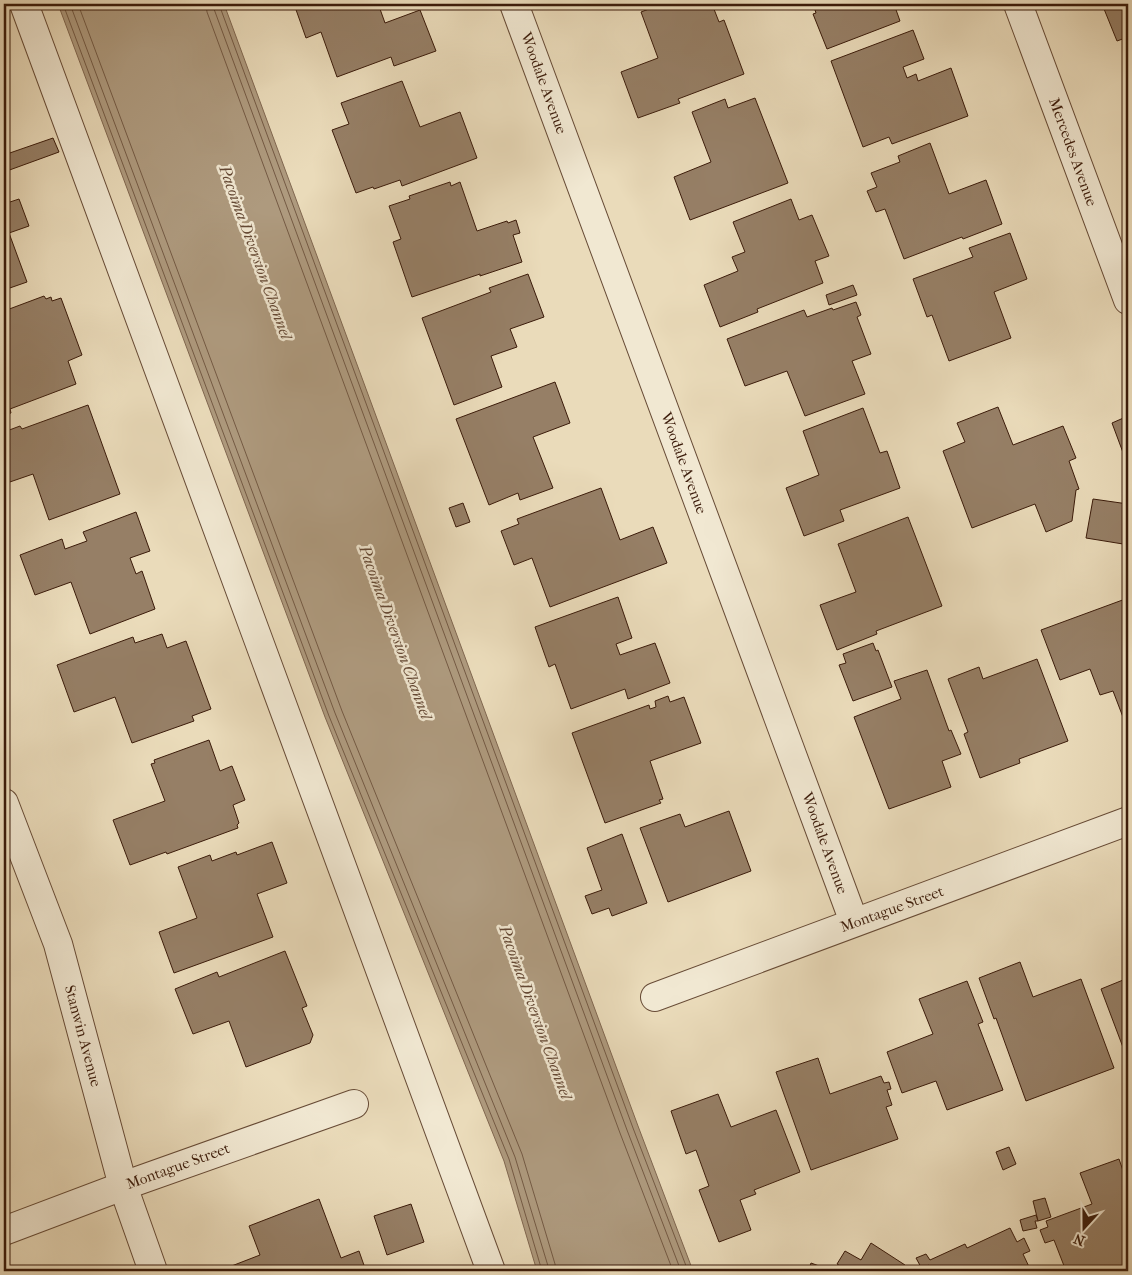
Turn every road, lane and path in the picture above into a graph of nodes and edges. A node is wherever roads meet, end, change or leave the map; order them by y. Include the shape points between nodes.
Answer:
1 (24, 4) edge
2 (514, 4) edge
3 (1018, 4) edge
4 (1128, 300) edge
5 (4, 803) edge
6 (1128, 821) edge
7 (854, 922) junction
8 (655, 997) dead end
9 (354, 1104) dead end
10 (123, 1186) junction
11 (4, 1231) edge
12 (153, 1271) edge
13 (492, 1271) edge

1 - 13 street
2 - 7 street, Woodale Avenue
3 - 4 street, Mercedes Avenue
5 - 10 street, Stanwin Avenue via 58,944
6 - 7 street, Montague Street
7 - 8 street, Montague Street
9 - 10 street, Montague Street
10 - 11 street, Montague Street
10 - 12 street, Stanwin Avenue

